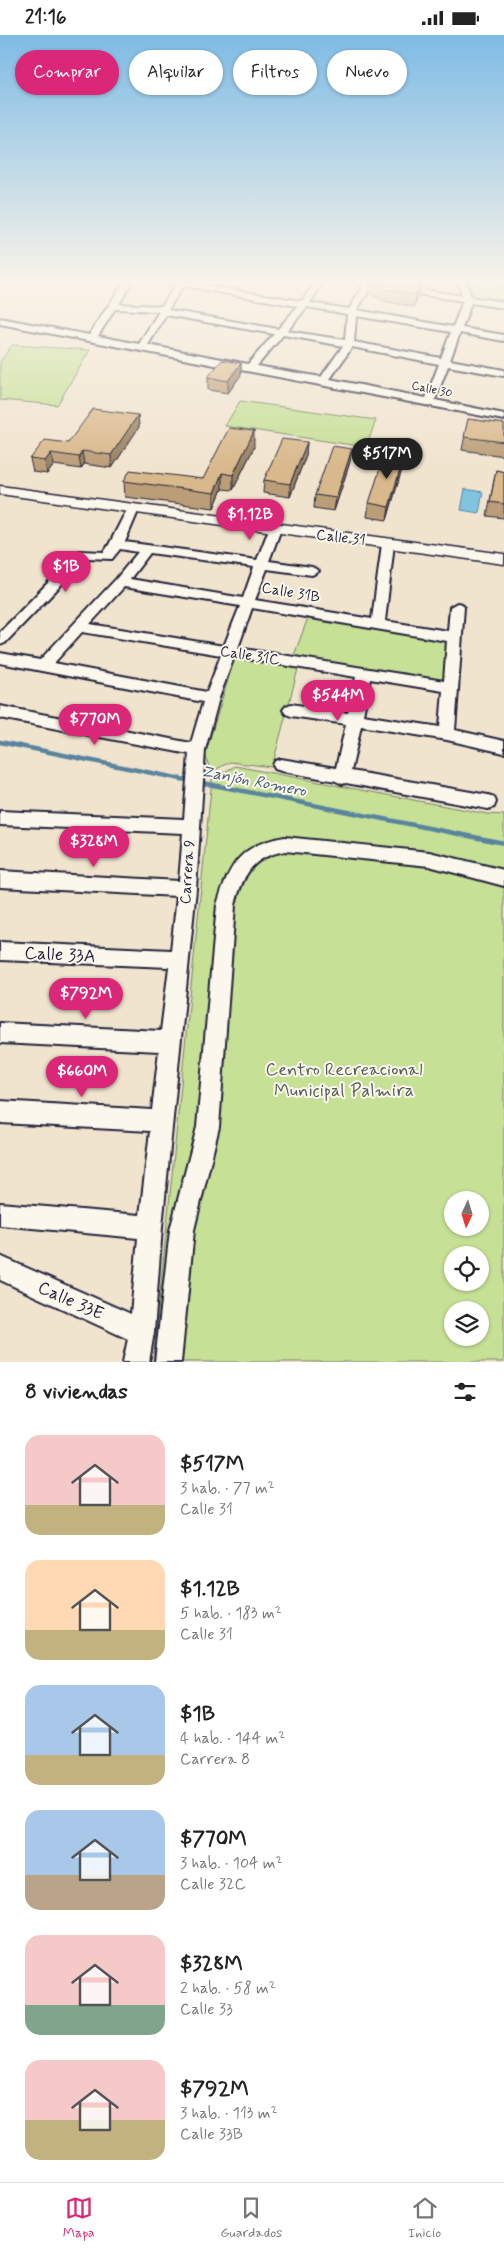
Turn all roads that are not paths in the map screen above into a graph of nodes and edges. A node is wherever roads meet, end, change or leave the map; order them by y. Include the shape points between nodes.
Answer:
1 (125, 344) edge
2 (144, 344) edge
3 (271, 344) edge
4 (349, 344) edge
5 (355, 344) edge
6 (450, 344) edge
7 (142, 347) junction
8 (444, 362) junction
9 (251, 367) junction
10 (504, 373) edge
11 (324, 381) junction
12 (430, 401) junction
13 (504, 417) edge
14 (0, 490) edge
15 (133, 509) junction
16 (275, 529) junction
17 (388, 543) junction
18 (117, 545) junction
19 (147, 549) junction
20 (504, 559) edge
21 (262, 564) junction
22 (312, 571) dead end
23 (121, 582) junction
24 (248, 602) junction
25 (457, 607) dead end
26 (378, 623) junction
27 (79, 627) junction
28 (455, 637) junction
29 (0, 640) edge
30 (230, 651) junction
31 (0, 658) edge
32 (42, 666) junction
33 (364, 673) junction
34 (451, 687) junction
35 (212, 698) junction
36 (291, 710) dead end
37 (0, 712) edge
38 (354, 719) junction
39 (448, 734) junction
40 (504, 747) edge
41 (197, 750) junction
42 (281, 765) dead end
43 (342, 778) junction
44 (488, 802) dead end
45 (0, 818) edge
46 (190, 826) junction
47 (504, 878) edge
48 (0, 879) edge
49 (186, 889) junction
50 (0, 951) edge
51 (179, 959) junction
52 (0, 1033) edge
53 (170, 1042) junction
54 (0, 1112) edge
55 (162, 1121) junction
56 (0, 1214) edge
57 (150, 1227) junction
58 (0, 1268) edge
59 (142, 1332) junction
60 (136, 1362) edge
61 (168, 1362) edge

1 - 7 street, Calle 30
2 - 7 street
3 - 9 street
4 - 11 street
5 - 8 street
6 - 8 street
7 - 9 street, Calle 30
8 - 10 street
8 - 12 street
9 - 11 street, Calle 30
11 - 12 street, Calle 30
12 - 13 street, Calle 30
14 - 15 main road, Calle 31
15 - 16 main road, Calle 31
15 - 18 street
16 - 17 main road, Calle 31
16 - 21 street, Carrera 9
17 - 20 main road, Calle 31
17 - 26 street
18 - 19 street
18 - 29 street via 106,557 84,555
19 - 21 street
19 - 23 street
21 - 22 street
21 - 24 street, Carrera 9
23 - 24 street, Calle 31B
23 - 27 street
24 - 26 street, Calle 31B
24 - 30 street, Carrera 9
25 - 28 street
26 - 28 street, Calle 31B
27 - 30 street, Calle 31C
27 - 32 street
28 - 34 street
30 - 33 street, Calle 31C
30 - 35 street, Carrera 9
31 - 32 street
32 - 35 street
33 - 34 street, Calle 31C
33 - 38 street
34 - 39 street
35 - 41 street, Carrera 9
36 - 38 street
37 - 41 street
38 - 39 street
38 - 43 street
39 - 40 street
41 - 46 street, Carrera 9
42 - 43 street
43 - 44 street
45 - 46 street
46 - 49 street, Carrera 9
47 - 61 street via 428,859 285,844 268,846 254,853 240,867 226,905 208,1127 182,1230
48 - 49 street
49 - 51 street, Carrera 9
50 - 51 street, Calle 33A
51 - 53 street, Carrera 9
52 - 53 street
53 - 55 street, Carrera 9
54 - 55 street
55 - 57 street, Carrera 9
56 - 57 street
57 - 59 street, Carrera 9
58 - 59 street, Calle 33E
59 - 60 street, Carrera 9

